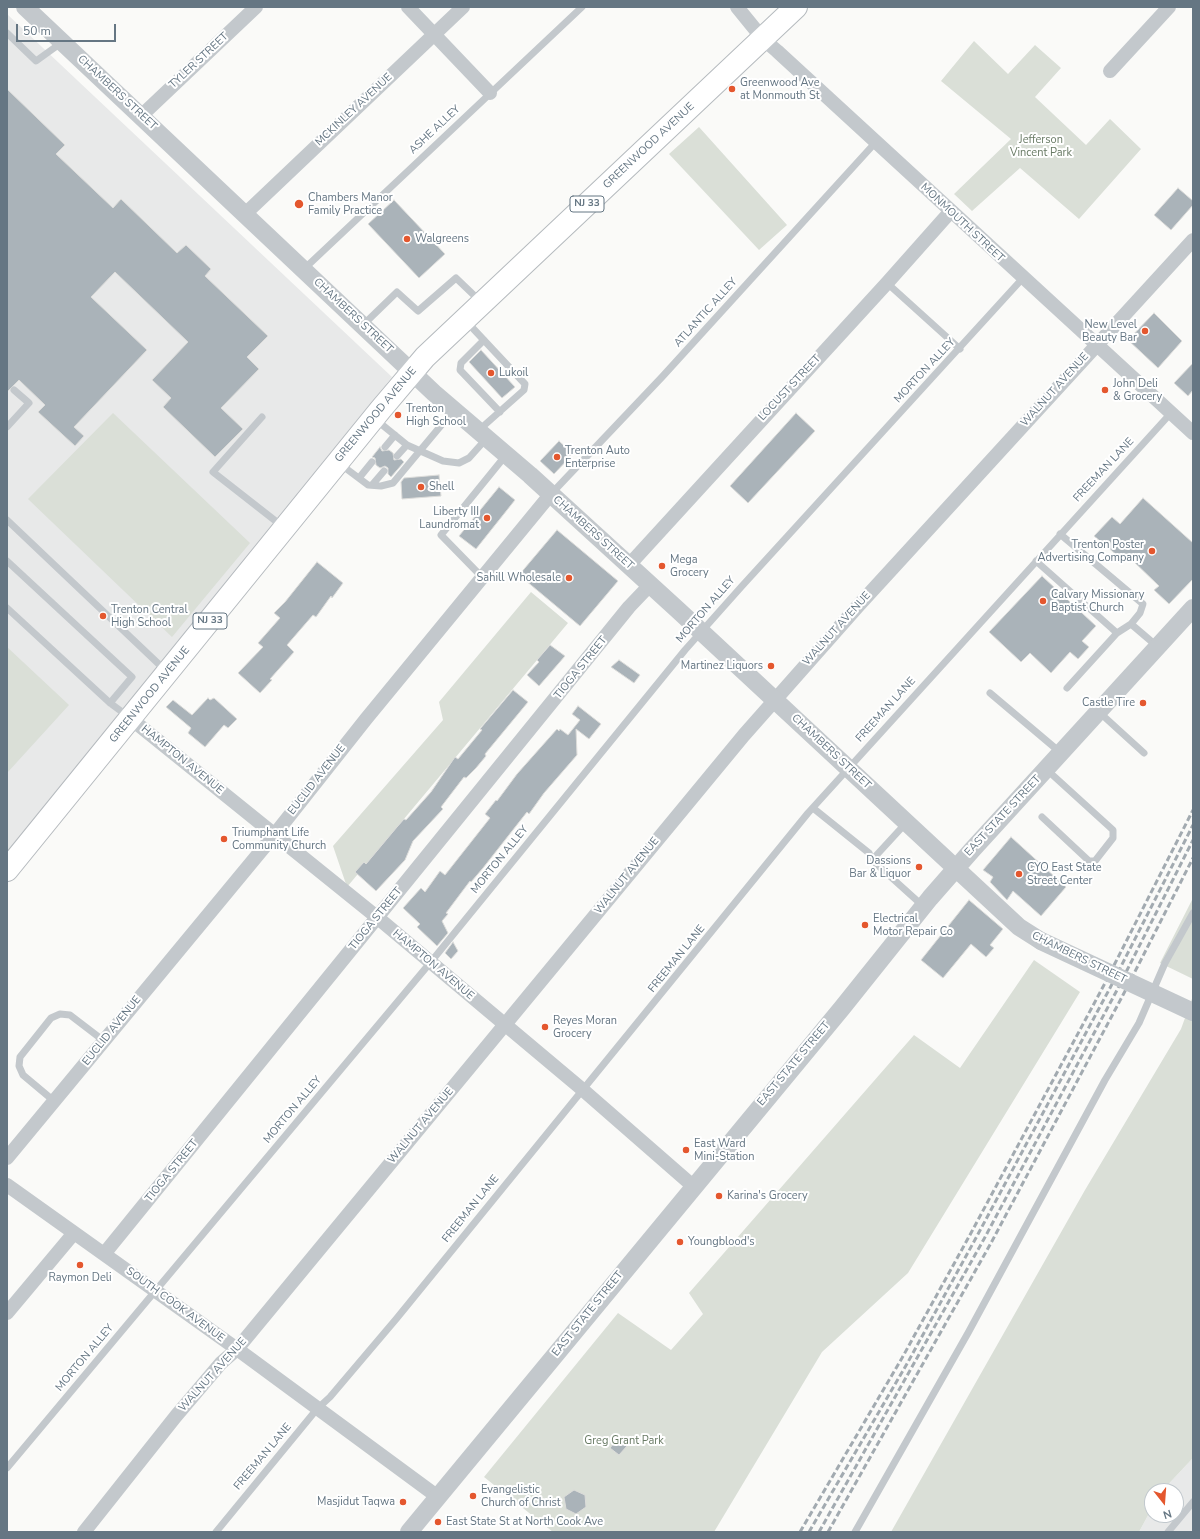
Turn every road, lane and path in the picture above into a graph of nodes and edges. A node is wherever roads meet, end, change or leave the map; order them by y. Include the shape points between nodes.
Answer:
1 (256, 7) edge
2 (408, 7) edge
3 (463, 7) edge
4 (582, 7) edge
5 (737, 7) edge
6 (796, 7) edge
7 (1169, 7) edge
8 (29, 8) edge
9 (7, 33) edge
10 (434, 35) junction
11 (763, 39) junction
12 (62, 42) junction
13 (1110, 71) dead end
14 (490, 93) junction
15 (141, 116) junction
16 (875, 144) junction
17 (950, 212) junction
18 (245, 214) junction
19 (1191, 247) edge
20 (304, 269) junction
21 (1023, 278) junction
22 (887, 283) junction
23 (482, 302) junction
24 (464, 319) junction
25 (362, 325) junction
26 (484, 340) junction
27 (1097, 345) junction
28 (960, 349) junction
29 (412, 372) junction
30 (14, 390) dead end
31 (454, 409) junction
32 (500, 412) junction
33 (1171, 413) junction
34 (262, 417) dead end
35 (374, 417) junction
36 (7, 427) edge
37 (1193, 433) edge
38 (483, 434) junction
39 (395, 435) junction
40 (407, 444) junction
41 (385, 447) dead end
42 (419, 452) junction
43 (506, 454) junction
44 (397, 456) dead end
45 (338, 462) junction
46 (372, 462) dead end
47 (384, 471) dead end
48 (359, 478) junction
49 (372, 485) junction
50 (550, 495) junction
51 (7, 520) edge
52 (284, 528) junction
53 (1060, 534) junction
54 (1036, 561) junction
55 (7, 562) edge
56 (629, 565) junction
57 (482, 577) junction
58 (650, 585) junction
59 (7, 608) edge
60 (1193, 608) edge
61 (1130, 624) junction
62 (702, 632) junction
63 (1117, 633) junction
64 (1158, 647) junction
65 (168, 673) junction
66 (1067, 688) dead end
67 (990, 693) dead end
68 (775, 699) junction
69 (110, 703) junction
70 (1098, 712) junction
71 (130, 718) junction
72 (1061, 753) junction
73 (1144, 753) dead end
74 (848, 768) junction
75 (1046, 769) junction
76 (813, 808) junction
77 (1042, 818) dead end
78 (907, 822) junction
79 (275, 834) junction
80 (872, 860) junction
81 (956, 868) junction
82 (7, 870) edge
83 (923, 907) junction
84 (1193, 912) edge
85 (378, 918) junction
86 (430, 963) junction
87 (1193, 1012) edge
88 (504, 1025) junction
89 (104, 1041) junction
90 (583, 1090) junction
91 (54, 1102) junction
92 (7, 1158) edge
93 (7, 1185) edge
94 (693, 1186) junction
95 (74, 1233) junction
96 (104, 1254) junction
97 (156, 1292) junction
98 (7, 1313) edge
99 (237, 1350) junction
100 (317, 1409) junction
101 (7, 1468) edge
102 (438, 1497) junction
103 (1193, 1502) edge
104 (84, 1532) edge
105 (216, 1532) edge
106 (409, 1532) edge
107 (855, 1532) edge
108 (1168, 1532) edge

1 - 15 street, TYLER STREET
2 - 10 street
3 - 10 street, MCKINLEY AVENUE
4 - 14 lane, ASHE ALLEY
5 - 11 street, MONMOUTH STREET
6 - 11 main road, GREENWOOD AVENUE / NJ 33
7 - 13 street
8 - 12 street, CHAMBERS STREET
9 - 12 lane via 36,61
10 - 14 street
10 - 18 street, MCKINLEY AVENUE
11 - 16 street, MONMOUTH STREET
11 - 23 main road, GREENWOOD AVENUE / NJ 33
12 - 15 street, CHAMBERS STREET
14 - 20 lane, ASHE ALLEY
15 - 18 street, CHAMBERS STREET
16 - 17 street, MONMOUTH STREET
16 - 50 lane, ATLANTIC ALLEY via 662,377
17 - 21 street, MONMOUTH STREET
17 - 22 street, LOCUST STREET
18 - 20 street, CHAMBERS STREET
19 - 27 street, WALNUT AVENUE
20 - 25 street, CHAMBERS STREET
21 - 27 street, MONMOUTH STREET
21 - 28 lane, MORTON ALLEY
22 - 28 lane
22 - 56 street, LOCUST STREET
23 - 24 main road, GREENWOOD AVENUE / NJ 33
23 - 25 lane via 456,278 418,311 397,292
24 - 26 lane
24 - 29 main road, GREENWOOD AVENUE / NJ 33
25 - 29 street, CHAMBERS STREET
26 - 32 lane via 461,363 460,370
26 - 32 lane via 525,384 524,390
27 - 33 street, MONMOUTH STREET
27 - 68 street, WALNUT AVENUE
28 - 62 lane, MORTON ALLEY
29 - 31 street, CHAMBERS STREET
29 - 35 main road, GREENWOOD AVENUE / NJ 33
30 - 36 lane via 29,403
31 - 38 street, CHAMBERS STREET
31 - 42 lane
32 - 38 lane
33 - 37 street, MONMOUTH STREET
33 - 53 lane, FREEMAN LANE
34 - 52 lane via 213,472
35 - 39 lane
35 - 45 main road, GREENWOOD AVENUE / NJ 33
38 - 42 lane via 469,458 459,463 442,461
38 - 43 street, CHAMBERS STREET
39 - 40 lane
39 - 41 lane
40 - 42 lane
40 - 44 lane
42 - 49 lane via 393,482 381,486
43 - 50 street, CHAMBERS STREET
43 - 57 lane via 441,535
45 - 48 lane
45 - 52 main road, GREENWOOD AVENUE / NJ 33
46 - 48 lane
47 - 49 lane
48 - 49 lane
50 - 56 street, CHAMBERS STREET
50 - 57 street, EUCLID AVENUE
51 - 65 lane
52 - 65 main road, GREENWOOD AVENUE / NJ 33
53 - 54 lane, FREEMAN LANE
53 - 61 lane via 1143,604
54 - 63 lane
54 - 74 lane, FREEMAN LANE
55 - 69 lane via 132,677
56 - 58 street, CHAMBERS STREET
57 - 79 street, EUCLID AVENUE
58 - 62 street, CHAMBERS STREET
58 - 85 street, TIOGA STREET
59 - 69 lane
60 - 64 street, EAST STATE STREET
61 - 63 lane
61 - 64 lane
62 - 68 street, CHAMBERS STREET
62 - 86 lane, MORTON ALLEY
63 - 66 lane
64 - 70 street, EAST STATE STREET
65 - 71 main road, GREENWOOD AVENUE / NJ 33
67 - 72 lane
68 - 74 street, CHAMBERS STREET
68 - 88 street, WALNUT AVENUE
69 - 71 lane
70 - 72 street, EAST STATE STREET
70 - 73 lane
71 - 79 street, HAMPTON AVENUE
71 - 82 main road, GREENWOOD AVENUE / NJ 33
72 - 75 street, EAST STATE STREET
74 - 76 lane, FREEMAN LANE
74 - 78 street, CHAMBERS STREET
75 - 77 lane via 1113,830 1113,838 1095,861 1089,861
75 - 81 street, EAST STATE STREET
76 - 80 lane via 869,853
76 - 90 lane, FREEMAN LANE
78 - 80 lane
78 - 81 street, CHAMBERS STREET
79 - 85 street, HAMPTON AVENUE
79 - 89 street, EUCLID AVENUE
80 - 83 lane
81 - 83 street, EAST STATE STREET
81 - 87 street, CHAMBERS STREET, bridge via 1019,927 1041,941
83 - 94 street, EAST STATE STREET
84 - 107 lane via 1165,962 1139,1023
85 - 86 street, HAMPTON AVENUE
85 - 96 street, TIOGA STREET
86 - 88 street, HAMPTON AVENUE
86 - 97 lane, MORTON ALLEY
88 - 90 street, HAMPTON AVENUE
88 - 99 street, WALNUT AVENUE
89 - 91 street, EUCLID AVENUE
89 - 91 lane via 70,1015 60,1014 51,1018 20,1057 19,1066 23,1075
90 - 94 street, HAMPTON AVENUE
90 - 100 lane, FREEMAN LANE via 397,1318
91 - 92 street, EUCLID AVENUE
93 - 95 street, SOUTH COOK AVENUE
94 - 102 street, EAST STATE STREET
95 - 96 street, SOUTH COOK AVENUE
95 - 98 street
96 - 97 street, SOUTH COOK AVENUE
97 - 99 street, SOUTH COOK AVENUE
97 - 101 lane, MORTON ALLEY via 105,1349
99 - 100 street, SOUTH COOK AVENUE
99 - 104 street, WALNUT AVENUE via 221,1363 196,1392
100 - 102 street, SOUTH COOK AVENUE
100 - 105 lane, FREEMAN LANE
102 - 106 street, EAST STATE STREET
103 - 108 lane

